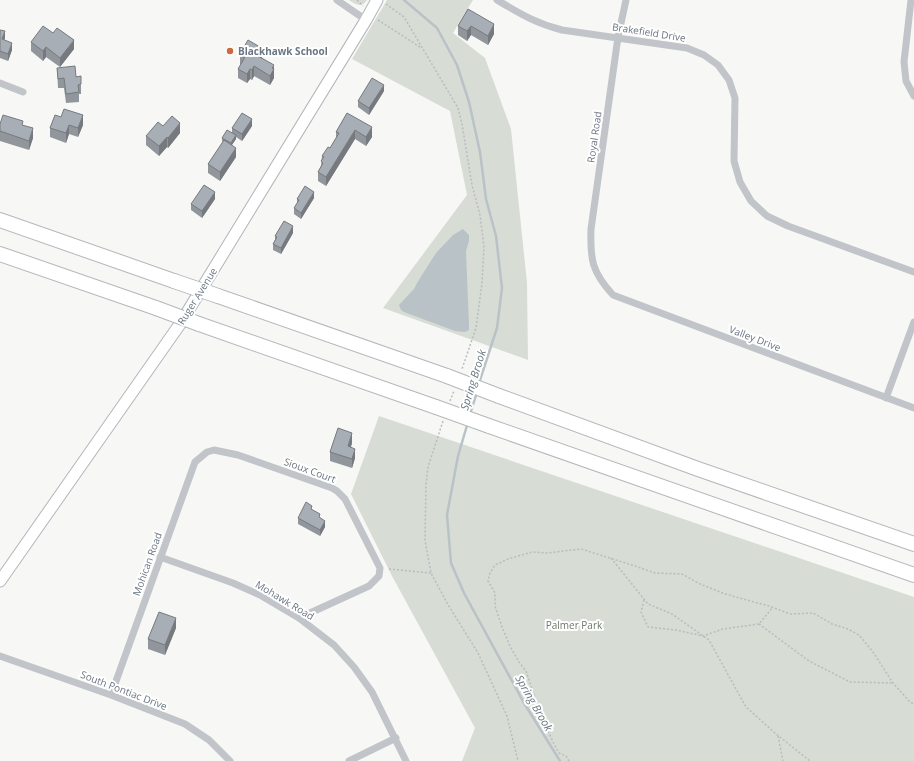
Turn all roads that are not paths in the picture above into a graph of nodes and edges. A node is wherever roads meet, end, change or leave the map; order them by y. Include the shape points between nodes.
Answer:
1 (337, 0) edge
2 (497, 0) edge
3 (626, 0) edge
4 (911, 0) edge
5 (377, 1) edge
6 (368, 17) junction
7 (618, 37) junction
8 (0, 83) edge
9 (23, 92) dead end
10 (914, 96) edge
11 (0, 220) edge
12 (0, 254) edge
13 (914, 272) edge
14 (598, 276) joint
15 (914, 322) edge
16 (886, 398) junction
17 (914, 408) edge
18 (214, 450) joint
19 (914, 544) edge
20 (160, 557) junction
21 (914, 575) edge
22 (0, 581) edge
23 (299, 618) junction
24 (0, 656) edge
25 (111, 695) junction
26 (396, 738) junction
27 (230, 761) edge
28 (349, 761) edge
29 (406, 761) edge

1 - 6 street
2 - 7 street, Brakefield Drive via 528,19 546,26
3 - 7 street, Royal Road
4 - 10 street via 904,62 906,81
5 - 6 street, Ruger Avenue
6 - 22 street, Ruger Avenue via 180,324
7 - 13 street, Brakefield Drive via 687,48 704,55 718,65 729,80 735,98 734,161 740,182 751,201 768,216 788,226
7 - 14 street, Royal Road via 591,229 590,250
8 - 9 street
11 - 19 highway, bridge via 447,376 698,469
12 - 21 highway, bridge
14 - 16 street, Valley Drive via 613,295
15 - 16 street
16 - 17 street, Valley Drive
18 - 20 street, Mohican Road via 207,452 195,462
18 - 23 street, Sioux Court via 238,455 337,491 345,499 380,568 379,576 369,586
20 - 23 street, Mohawk Road via 233,583 260,595
20 - 25 street, Mohican Road
23 - 26 street, Mohawk Road via 334,645 354,667 372,692
24 - 25 street, South Pontiac Drive
25 - 27 street, South Pontiac Drive via 186,724 209,740
26 - 28 street
26 - 29 street, Mohawk Road

